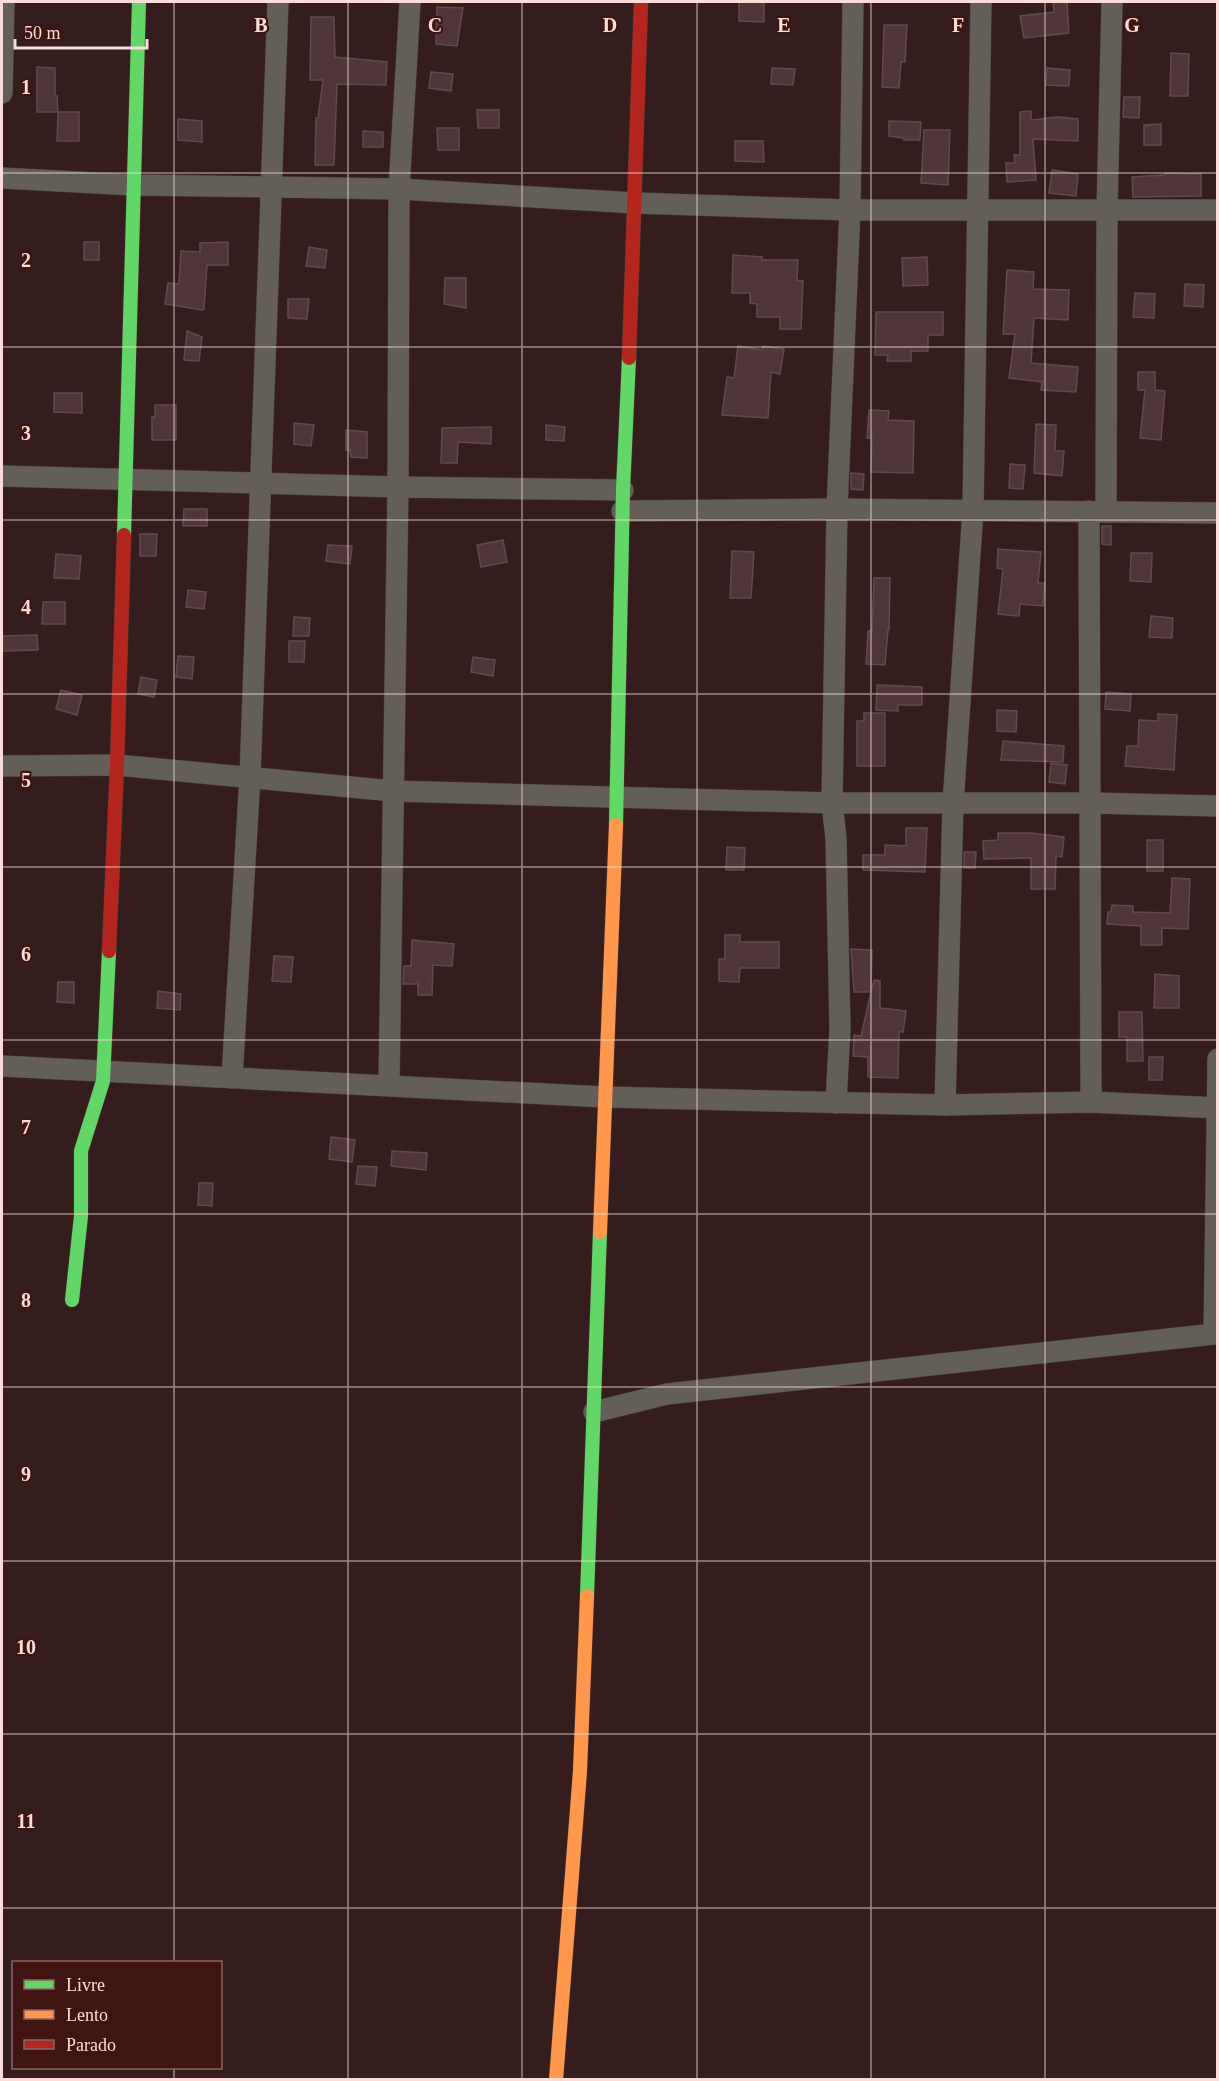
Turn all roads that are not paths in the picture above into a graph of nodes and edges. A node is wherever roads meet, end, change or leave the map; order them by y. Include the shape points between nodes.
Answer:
1 (4, 2) edge
2 (139, 2) edge
3 (278, 2) edge
4 (410, 2) edge
5 (641, 2) edge
6 (853, 2) edge
7 (981, 2) edge
8 (1112, 2) edge
9 (2, 93) edge
10 (2, 178) edge
11 (134, 185) junction
12 (273, 189) junction
13 (399, 189) junction
14 (635, 203) junction
15 (850, 210) junction
16 (977, 210) junction
17 (1107, 210) junction
18 (1218, 210) edge
19 (2, 476) edge
20 (124, 480) junction
21 (260, 483) junction
22 (398, 487) junction
23 (623, 500) junction
24 (837, 509) junction
25 (974, 510) junction
26 (1098, 511) junction
27 (1218, 513) edge
28 (117, 765) junction
29 (2, 766) edge
30 (250, 777) junction
31 (393, 791) junction
32 (617, 796) junction
33 (832, 803) junction
34 (1090, 803) junction
35 (952, 804) junction
36 (1218, 806) edge
37 (1218, 1059) edge
38 (2, 1066) edge
39 (103, 1071) junction
40 (232, 1078) junction
41 (389, 1086) junction
42 (604, 1097) junction
43 (1091, 1102) junction
44 (836, 1103) junction
45 (945, 1105) junction
46 (1217, 1108) edge
47 (72, 1300) dead end
48 (1216, 1334) edge
49 (594, 1412) junction
50 (556, 2079) edge

1 - 9 street
2 - 11 street
3 - 12 street
4 - 13 street
5 - 14 street
6 - 15 street
7 - 16 street
8 - 17 street
10 - 11 street
11 - 12 street
11 - 20 street
12 - 13 street
12 - 21 street
13 - 14 street
13 - 22 street
14 - 15 street
14 - 23 street
15 - 16 street
15 - 24 street
16 - 17 street
16 - 25 street
17 - 18 street
17 - 26 street
19 - 20 street
20 - 21 street
20 - 28 street
21 - 22 street
21 - 30 street
22 - 23 street
22 - 31 street
23 - 24 street
23 - 32 street
24 - 25 street
24 - 33 street
25 - 26 street
25 - 35 street
26 - 27 street
26 - 34 street
28 - 29 street
28 - 30 street
28 - 39 street
30 - 31 street
30 - 40 street
31 - 32 street
31 - 41 street
32 - 33 street
32 - 42 street
33 - 35 street
33 - 44 street via 837,838 840,1016
34 - 35 street
34 - 36 street
34 - 43 street
35 - 45 street
37 - 46 street
38 - 39 street
39 - 40 street
39 - 47 street via 104,1087 81,1152 78,1270
40 - 41 street
41 - 42 street
42 - 44 street
42 - 49 street
43 - 45 street
43 - 46 street
44 - 45 street
46 - 48 street
48 - 49 street via 667,1394
49 - 50 street via 580,1771

